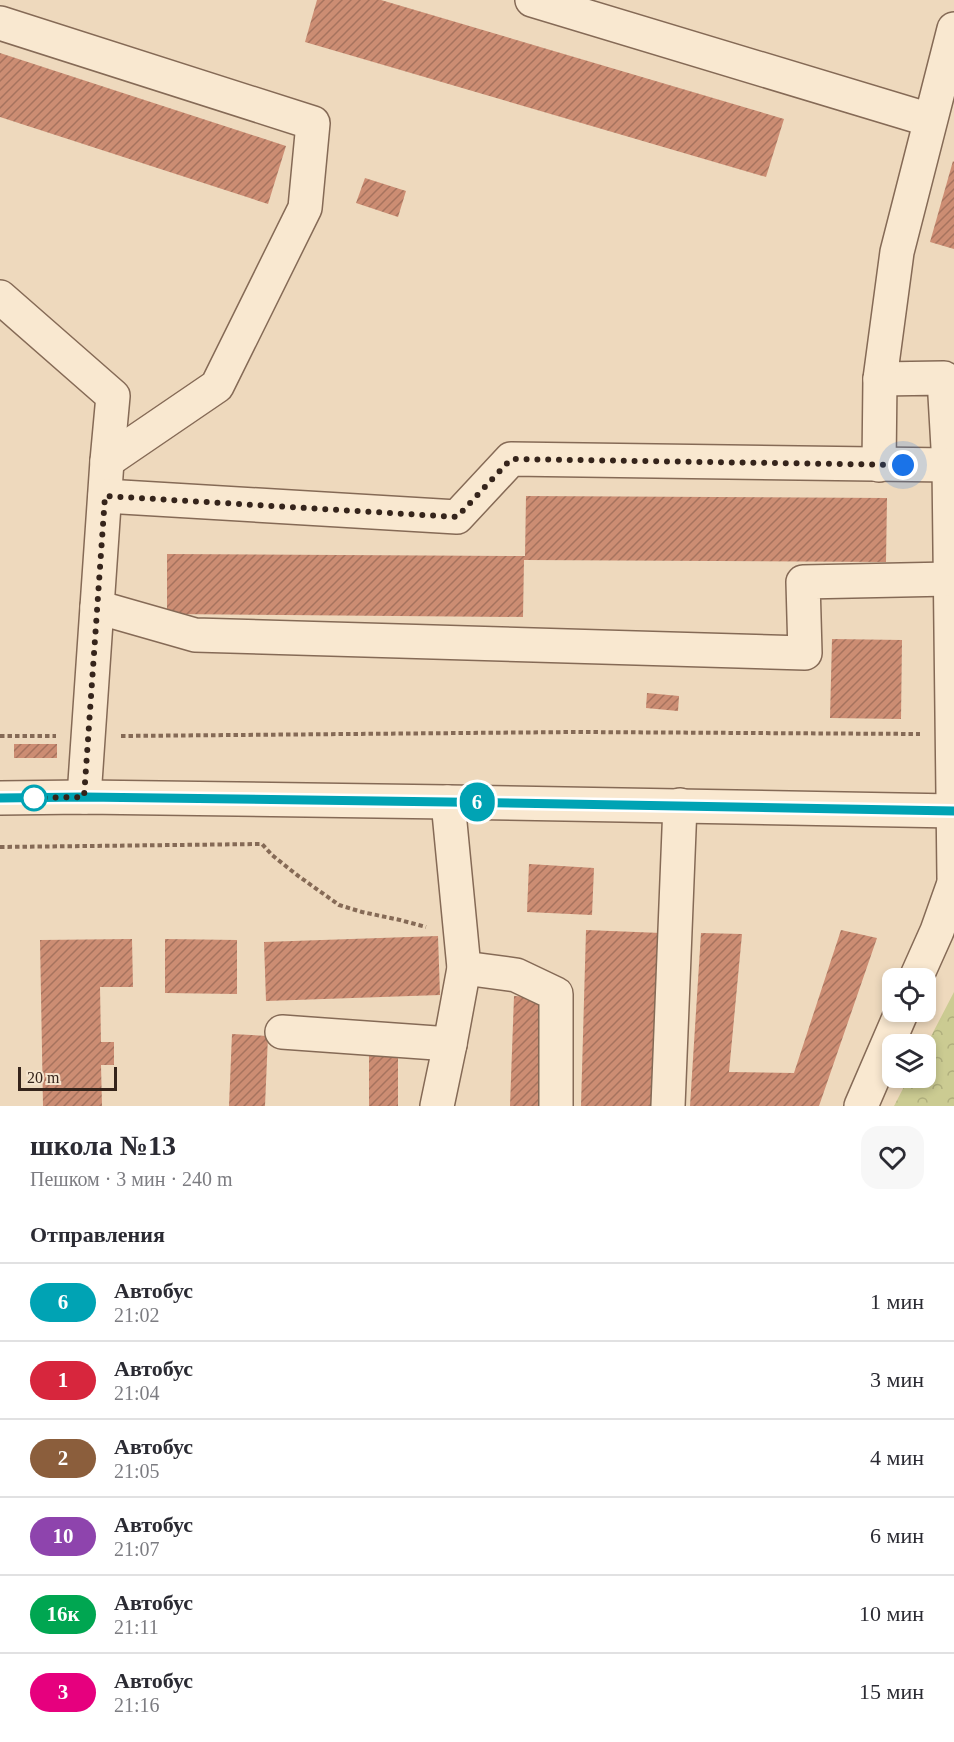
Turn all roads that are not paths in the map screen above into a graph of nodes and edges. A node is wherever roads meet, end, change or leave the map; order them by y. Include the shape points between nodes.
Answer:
1 (532, 0) edge
2 (0, 23) edge
3 (954, 29) edge
4 (930, 120) junction
5 (0, 297) edge
6 (949, 374) edge
7 (880, 379) junction
8 (107, 461) junction
9 (879, 465) junction
10 (949, 465) junction
11 (105, 496) junction
12 (951, 579) junction
13 (97, 607) junction
14 (952, 734) edge
15 (84, 797) junction
16 (0, 798) edge
17 (448, 802) junction
18 (0, 805) edge
19 (680, 805) junction
20 (953, 811) edge
21 (954, 878) edge
22 (954, 883) edge
23 (462, 953) junction
24 (920, 968) edge
25 (897, 1022) edge
26 (282, 1032) dead end
27 (450, 1044) junction
28 (437, 1106) edge
29 (556, 1106) edge
30 (668, 1106) edge
31 (861, 1106) edge

1 - 4 street
2 - 8 street via 313,123 305,208 217,386
3 - 4 street
4 - 7 street via 897,252
5 - 8 street via 113,396
6 - 7 street
6 - 10 street
7 - 9 street
8 - 11 street
9 - 10 street
9 - 11 street via 511,459 457,517
10 - 12 street
11 - 13 street
12 - 13 street via 803,582 805,653 195,635
12 - 14 street
13 - 15 street
14 - 20 street
15 - 16 street
15 - 17 street
16 - 18 street
17 - 19 street
17 - 23 street
19 - 20 street
19 - 30 street
20 - 21 street
22 - 24 street
23 - 27 street
23 - 29 street via 556,994
25 - 31 street
26 - 27 street
27 - 28 street

